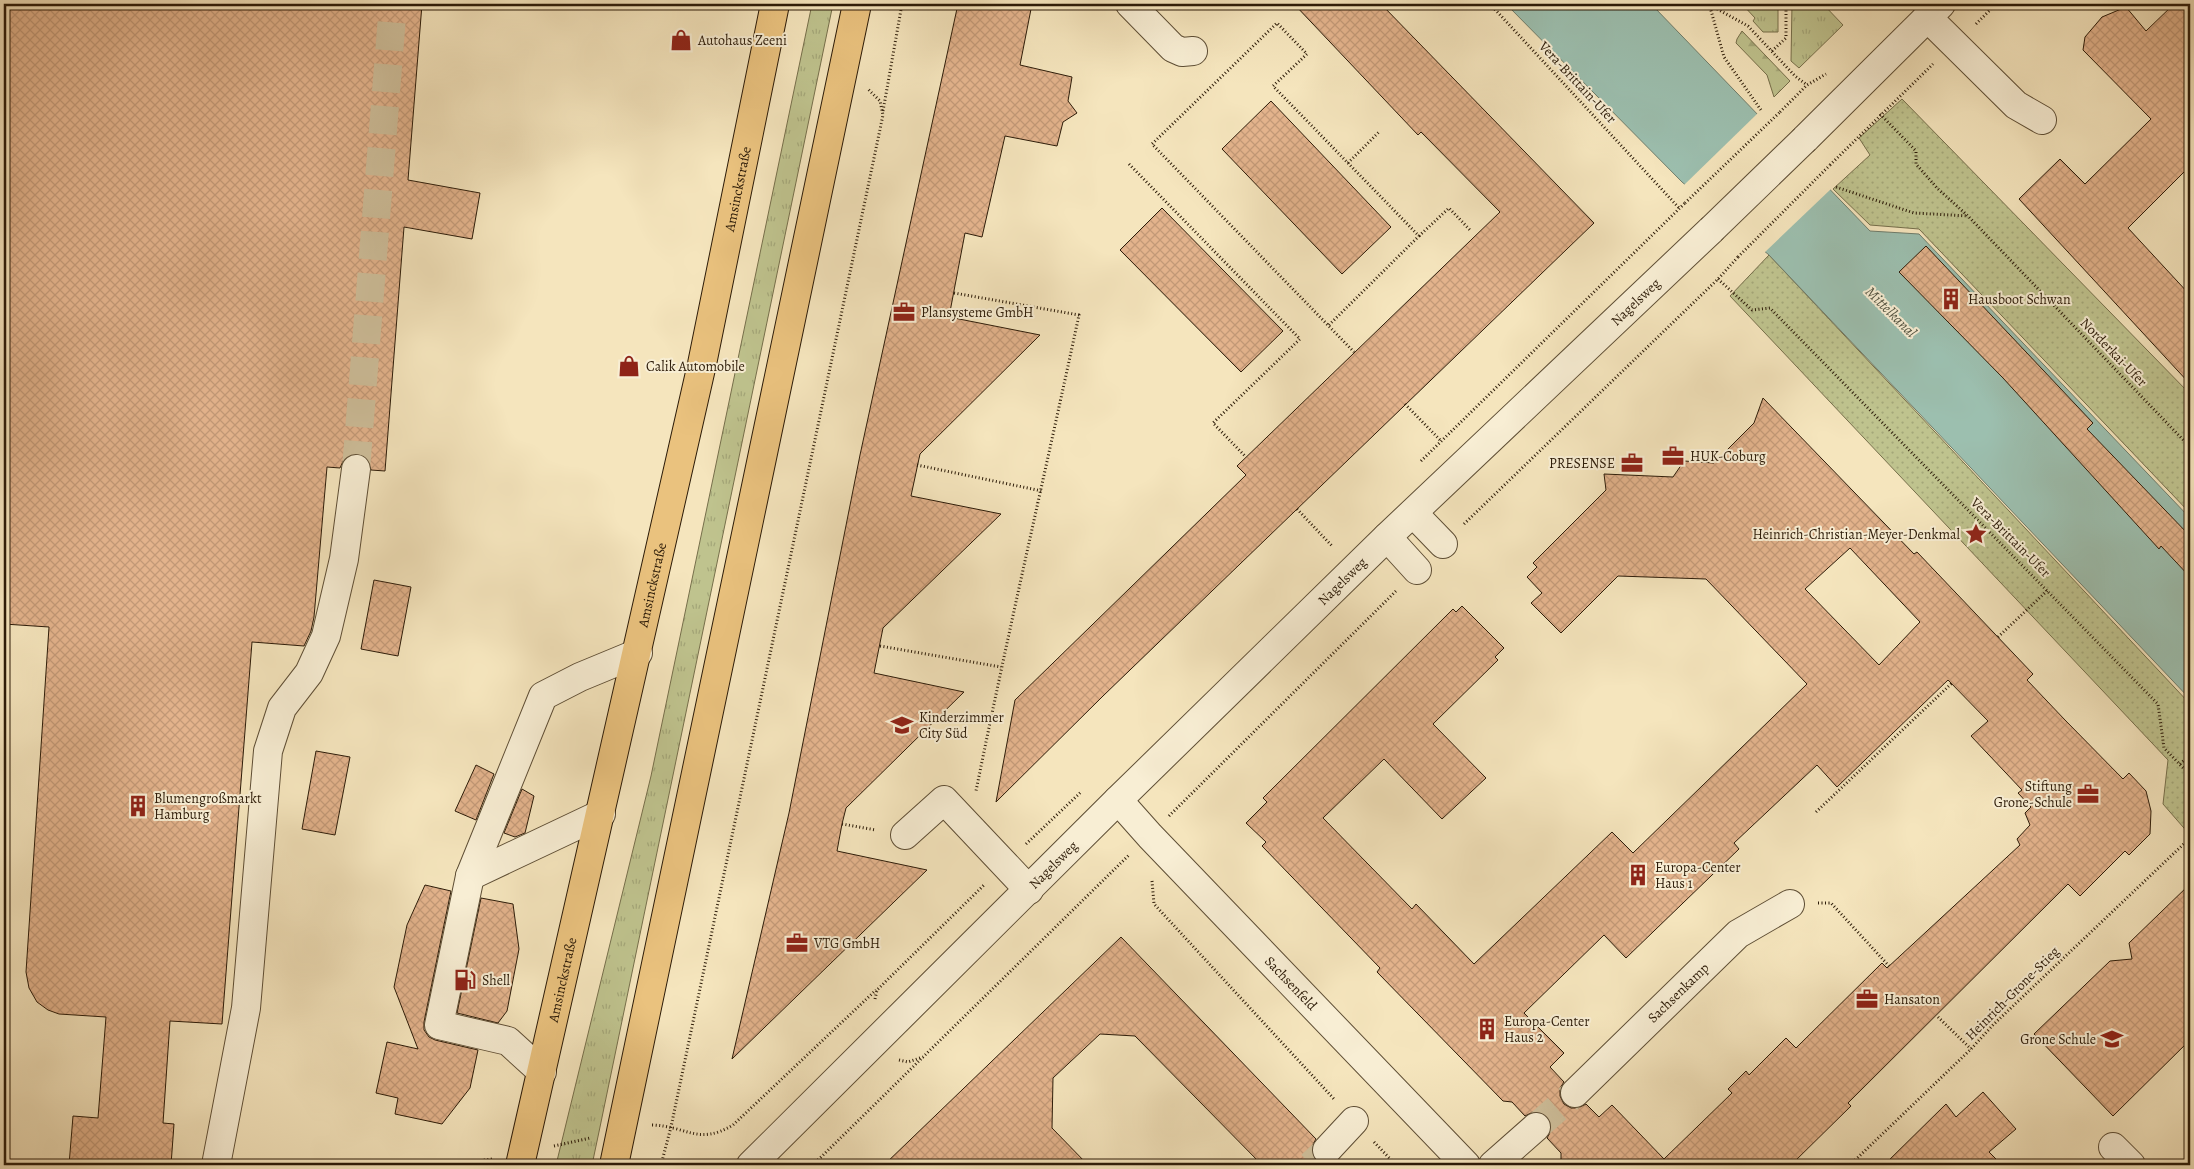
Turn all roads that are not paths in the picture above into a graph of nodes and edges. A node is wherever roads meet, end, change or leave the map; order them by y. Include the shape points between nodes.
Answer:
1 (775, 4) edge
2 (857, 4) edge
3 (1130, 4) edge
4 (1934, 10) edge
5 (1194, 51) dead end
6 (2042, 120) dead end
7 (356, 469) tunnel mouth
8 (1413, 513) junction
9 (1387, 537) junction
10 (1443, 544) road end
11 (1417, 570) road end
12 (638, 653) junction
13 (1118, 800) junction
14 (601, 814) junction
15 (905, 836) road end
16 (470, 876) junction
17 (1029, 890) junction
18 (1790, 904) road end
19 (542, 1072) junction
20 (1575, 1093) tunnel mouth
21 (1354, 1121) road end
22 (1536, 1127) tunnel mouth
23 (1326, 1150) tunnel mouth
24 (522, 1159) edge
25 (216, 1165) edge
26 (614, 1165) edge
27 (751, 1165) edge
28 (1466, 1165) edge
29 (1493, 1165) edge

1 - 12 main road, Amsinckstraße via 702,364
2 - 26 main road
3 - 5 street via 1173,48 1182,52
4 - 6 street via 1954,44 2016,105
4 - 8 street, Nagelsweg, bridge via 1806,139
7 - 25 street via 344,559 326,636 310,673 282,708 268,751 246,1008
8 - 9 street, Nagelsweg
8 - 10 street
9 - 11 street
9 - 13 street, Nagelsweg
12 - 14 main road, Amsinckstraße
12 - 16 street via 544,696
13 - 17 street, Nagelsweg
13 - 28 street, Sachsenfeld
14 - 16 street
14 - 19 main road, Amsinckstraße
15 - 17 street via 944,800
16 - 19 street via 439,1025 508,1041
17 - 27 street, Nagelsweg
18 - 20 street, Sachsenkamp via 1738,934
19 - 24 main road, Amsinckstraße
21 - 23 street
22 - 29 street

